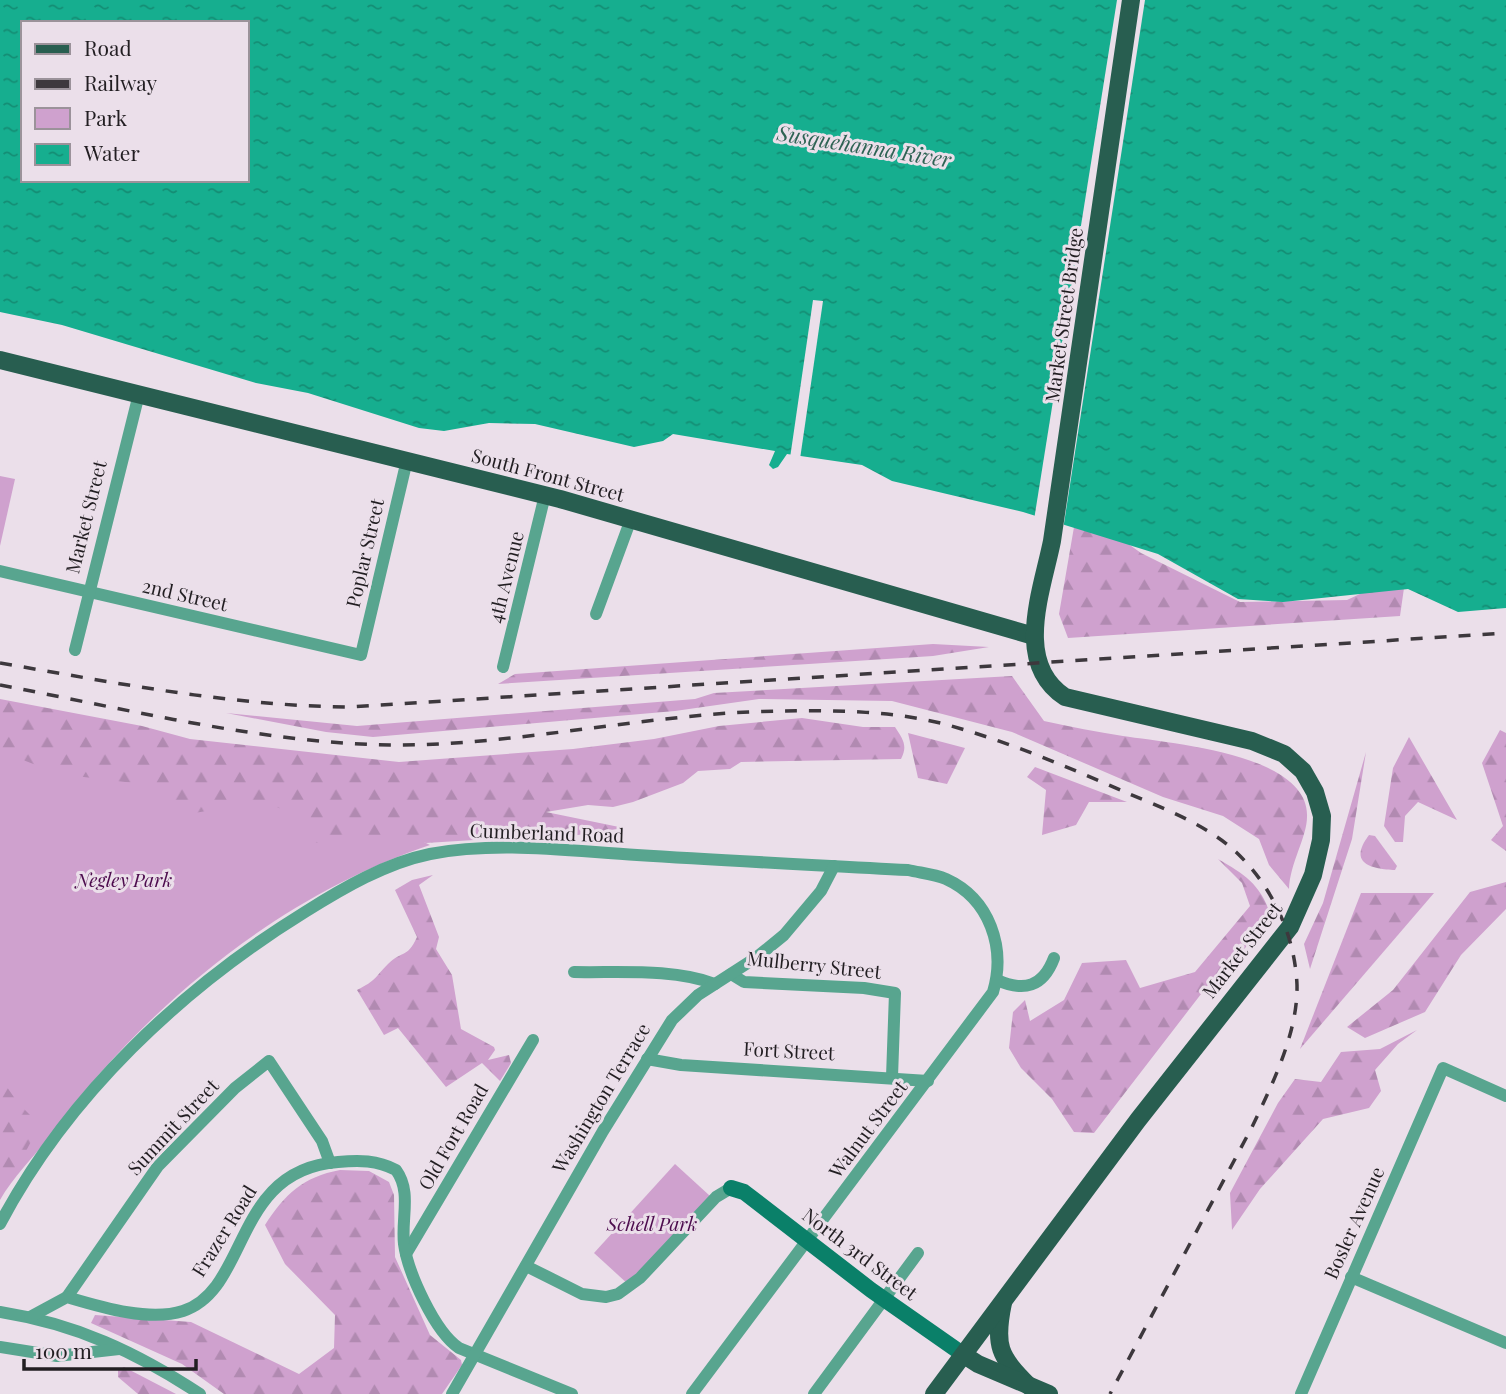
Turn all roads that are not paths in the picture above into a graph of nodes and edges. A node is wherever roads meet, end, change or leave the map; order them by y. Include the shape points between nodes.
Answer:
1 (1131, 0) edge
2 (0, 360) edge
3 (139, 394) junction
4 (407, 460) junction
5 (545, 495) junction
6 (631, 519) junction
7 (0, 571) edge
8 (89, 591) junction
9 (596, 614) dead end
10 (1034, 636) junction
11 (75, 650) dead end
12 (361, 655) joint
13 (503, 667) dead end
14 (834, 866) junction
15 (947, 880) joint
16 (1054, 958) dead end
17 (574, 972) dead end
18 (732, 974) junction
19 (997, 980) junction
20 (715, 984) junction
21 (533, 1040) dead end
22 (647, 1059) junction
23 (892, 1077) junction
24 (928, 1081) junction
25 (1506, 1096) edge
26 (330, 1163) junction
27 (731, 1188) joint
28 (0, 1224) edge
29 (807, 1241) junction
30 (918, 1253) dead end
31 (407, 1254) junction
32 (526, 1266) junction
33 (1351, 1277) junction
34 (67, 1297) junction
35 (886, 1300) junction
36 (1004, 1300) junction
37 (0, 1312) edge
38 (30, 1317) junction
39 (1506, 1343) edge
40 (0, 1347) edge
41 (119, 1349) junction
42 (475, 1355) junction
43 (964, 1355) junction
44 (1029, 1386) junction
45 (201, 1394) edge
46 (452, 1394) edge
47 (572, 1394) edge
48 (692, 1394) edge
49 (814, 1394) edge
50 (934, 1394) edge
51 (1049, 1394) edge
52 (1301, 1394) edge

1 - 10 main road, Market Street Bridge
2 - 3 main road, South Front Street
3 - 4 main road, South Front Street
3 - 8 street, Market Street
4 - 5 main road, South Front Street
4 - 12 street, Poplar Street
5 - 6 main road, South Front Street
5 - 13 street, 4th Avenue
6 - 9 street
6 - 10 main road, South Front Street
7 - 8 street, 2nd Street
8 - 11 street, Market Street
8 - 12 street, 2nd Street
10 - 36 main road, Market Street via 1036,660 1046,682 1065,697 1252,741 1284,754 1311,784 1322,827 1313,875 1290,927 1158,1093
14 - 15 street, Cumberland Road via 908,870
14 - 18 street, Washington Terrace via 798,921
14 - 28 street, Cumberland Road via 484,848 430,854 380,872 275,931 163,1020 85,1100 35,1165
15 - 19 street, Walnut Street via 967,893 986,915 998,950
16 - 19 street via 1045,976 1033,986 1017,987
17 - 20 street via 677,977
18 - 20 street, Washington Terrace
18 - 23 street, Mulberry Street via 744,982 894,993
19 - 24 street, Walnut Street via 987,1003
20 - 22 street, Washington Terrace via 672,1020
21 - 31 street, Old Fort Road
22 - 23 street, Fort Street
22 - 32 street, Washington Terrace
23 - 24 street, Fort Street
24 - 29 street, Walnut Street
25 - 33 street, Bosler Avenue via 1443,1068
26 - 31 street, Frazer Road via 377,1162 396,1170 406,1196
26 - 34 street, Frazer Road via 303,1171 271,1191 218,1281 186,1310 120,1310
26 - 34 street, Summit Street via 316,1130 269,1061 235,1088 158,1166
27 - 29 street, North 3rd Street via 744,1192
27 - 32 street via 716,1197 640,1279 618,1294 582,1294
29 - 35 street, North 3rd Street
29 - 48 street, Walnut Street
30 - 35 street
31 - 42 street via 444,1336
32 - 42 street, Washington Terrace
33 - 39 street
33 - 52 street, Bosler Avenue
34 - 38 street
35 - 43 street, North 3rd Street
35 - 49 street
36 - 43 main road, Market Street
36 - 44 main road via 999,1348
37 - 38 street
38 - 41 street via 68,1326
40 - 41 street via 40,1356
41 - 45 street
42 - 46 street, Washington Terrace
42 - 47 street
43 - 44 main road
43 - 50 main road, Market Street
44 - 51 main road

